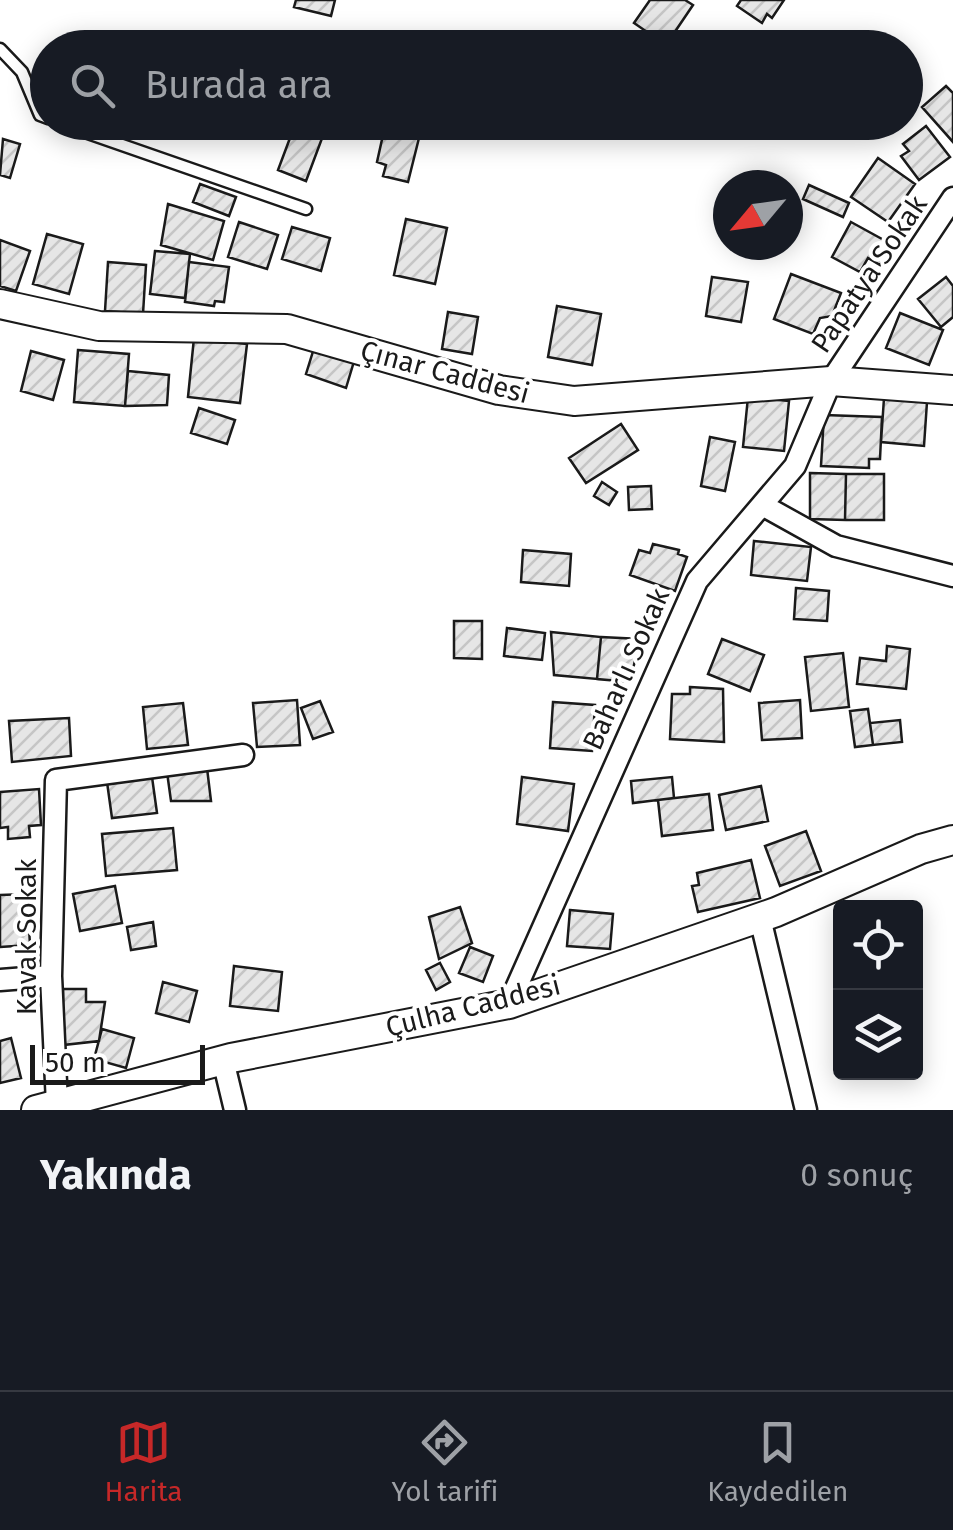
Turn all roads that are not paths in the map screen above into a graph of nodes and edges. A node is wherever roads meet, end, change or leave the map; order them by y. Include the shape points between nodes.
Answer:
1 (0, 49) edge
2 (30, 91) edge
3 (108, 140) edge
4 (953, 198) edge
5 (306, 209) dead end
6 (0, 304) edge
7 (830, 381) junction
8 (953, 390) edge
9 (764, 506) junction
10 (953, 576) edge
11 (243, 755) dead end
12 (953, 840) edge
13 (760, 918) junction
14 (51, 976) junction
15 (0, 980) edge
16 (509, 1004) junction
17 (223, 1060) junction
18 (46, 1107) edge
19 (235, 1110) edge
20 (806, 1110) edge

1 - 2 lane
3 - 5 lane
4 - 7 street, Papatya Sokak
6 - 7 street, Çınar Caddesi via 99,326 287,328 542,399
7 - 8 street, Çınar Caddesi
7 - 9 street, Baharlı Sokak via 806,447
9 - 10 street via 836,546
9 - 16 street, Baharlı Sokak via 708,564 682,607
11 - 14 street, Kavak Sokak via 56,780
12 - 13 street, Çulha Caddesi
13 - 16 street, Çulha Caddesi
13 - 20 street
14 - 15 street
14 - 18 street, Kavak Sokak
16 - 17 street, Çulha Caddesi
17 - 18 street, Çulha Caddesi
17 - 19 street

